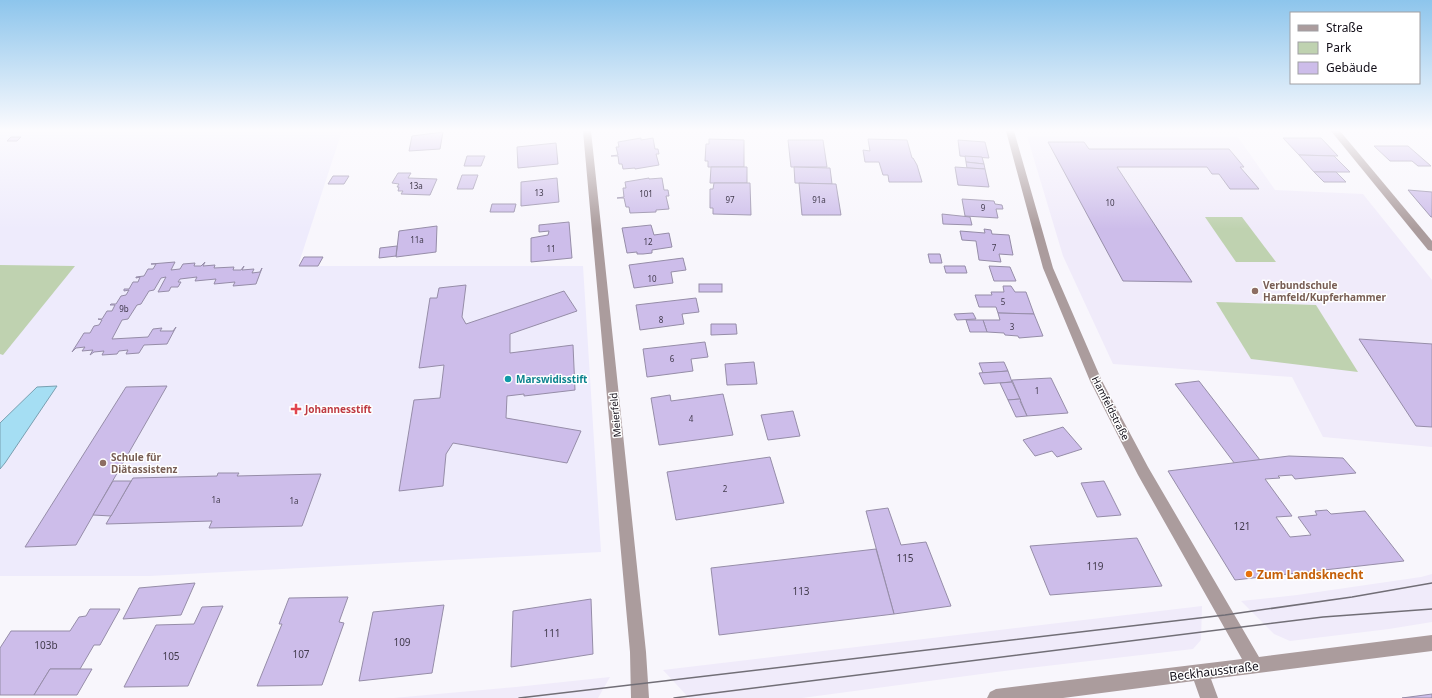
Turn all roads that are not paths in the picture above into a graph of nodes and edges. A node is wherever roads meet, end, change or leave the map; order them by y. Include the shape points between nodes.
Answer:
1 (590, 164) edge
2 (1019, 164) edge
3 (1362, 164) edge
4 (1432, 248) edge
5 (1432, 643) edge
6 (1255, 666) junction
7 (1199, 673) junction
8 (640, 698) edge
9 (996, 698) edge
10 (1209, 698) edge

1 - 8 street, Meierfeld via 637,644
2 - 6 street, Hamfeldstraße via 1046,261 1096,381 1143,471
3 - 4 street
5 - 6 street, Beckhausstraße
6 - 7 street, Beckhausstraße
7 - 9 street, Beckhausstraße
7 - 10 street

